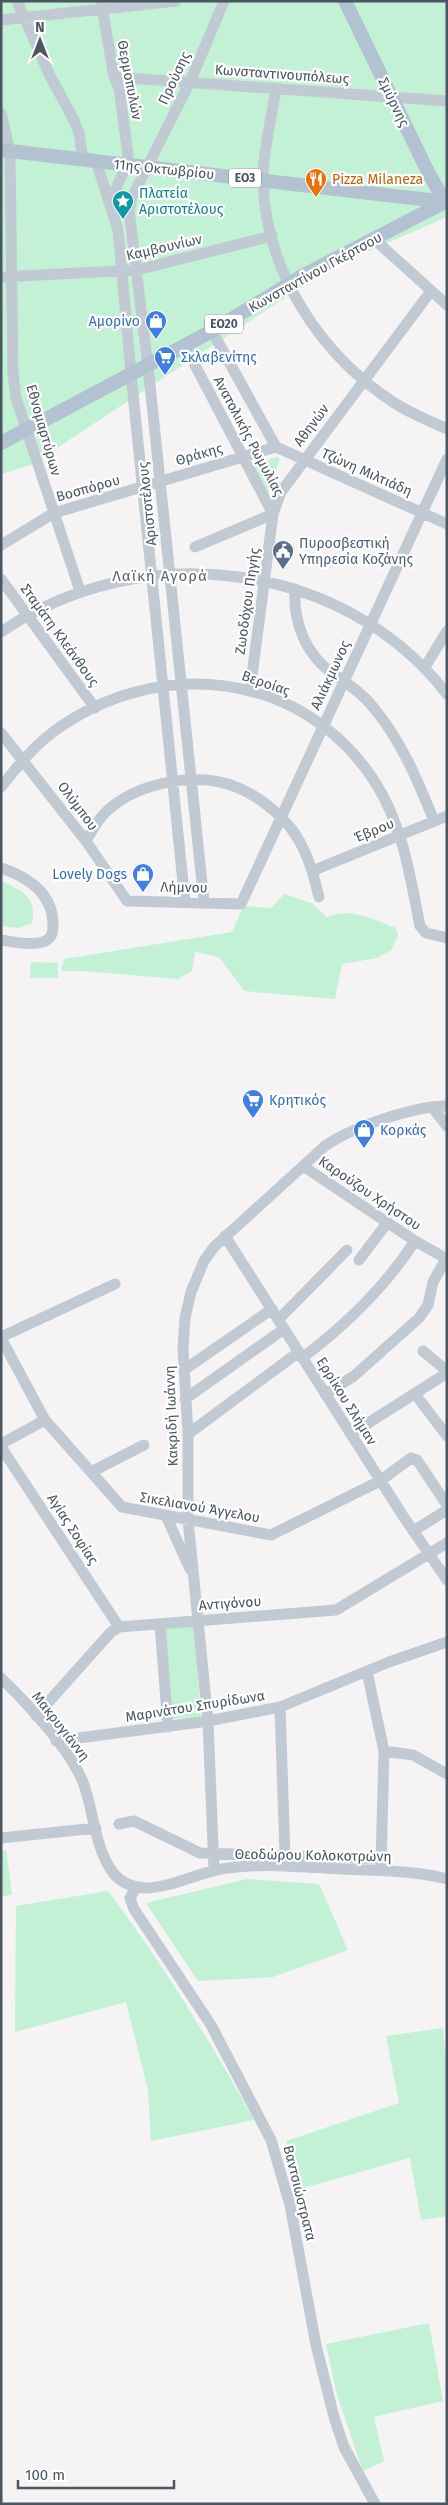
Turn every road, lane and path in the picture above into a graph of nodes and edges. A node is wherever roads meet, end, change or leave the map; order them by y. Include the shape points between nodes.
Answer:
1 (16, 1) edge
2 (176, 1) edge
3 (224, 1) edge
4 (345, 1) edge
5 (136, 3) edge
6 (101, 5) edge
7 (23, 17) junction
8 (1, 20) edge
9 (114, 77) junction
10 (190, 82) junction
11 (276, 88) junction
12 (391, 96) junction
13 (447, 101) edge
14 (1, 113) edge
15 (6, 151) edge
16 (90, 161) junction
17 (127, 164) junction
18 (148, 166) junction
19 (428, 174) junction
20 (263, 180) junction
21 (410, 198) junction
22 (110, 202) junction
23 (446, 202) edge
24 (272, 236) junction
25 (374, 239) junction
26 (136, 270) junction
27 (122, 272) junction
28 (6, 277) edge
29 (289, 284) junction
30 (431, 291) junction
31 (447, 305) edge
32 (212, 331) junction
33 (185, 346) junction
34 (148, 366) junction
35 (131, 375) junction
36 (364, 380) junction
37 (447, 429) edge
38 (26, 430) junction
39 (1, 443) edge
40 (276, 447) junction
41 (243, 457) junction
42 (447, 459) edge
43 (304, 460) junction
44 (160, 481) junction
45 (142, 487) junction
46 (422, 512) junction
47 (54, 513) junction
48 (273, 514) junction
49 (447, 524) edge
50 (1, 545) edge
51 (195, 547) dead end
52 (169, 574) junction
53 (152, 576) junction
54 (1, 579) edge
55 (265, 581) junction
56 (295, 589) junction
57 (80, 591) junction
58 (27, 615) junction
59 (370, 624) junction
60 (447, 631) edge
61 (1, 632) edge
62 (425, 667) junction
63 (344, 680) junction
64 (181, 683) junction
65 (163, 685) junction
66 (250, 691) junction
67 (447, 694) edge
68 (94, 708) junction
69 (323, 725) junction
70 (1, 733) edge
71 (24, 760) junction
72 (191, 781) junction
73 (173, 782) junction
74 (1, 787) edge
75 (447, 816) edge
76 (281, 817) junction
77 (434, 821) junction
78 (400, 835) junction
79 (86, 841) junction
80 (1, 868) edge
81 (312, 871) junction
82 (319, 897) dead end
83 (127, 901) joint
84 (185, 902) junction
85 (204, 902) junction
86 (241, 904) joint
87 (447, 938) edge
88 (1, 940) edge
89 (447, 1106) edge
90 (433, 1108) junction
91 (447, 1126) edge
92 (303, 1166) junction
93 (387, 1223) junction
94 (225, 1236) junction
95 (414, 1241) junction
96 (347, 1250) dead end
97 (446, 1258) edge
98 (359, 1260) dead end
99 (114, 1284) dead end
100 (272, 1309) junction
101 (281, 1324) junction
102 (1, 1337) edge
103 (423, 1350) dead end
104 (301, 1355) junction
105 (184, 1370) junction
106 (447, 1372) edge
107 (325, 1394) junction
108 (415, 1394) junction
109 (185, 1399) junction
110 (45, 1420) junction
111 (188, 1434) junction
112 (351, 1434) junction
113 (447, 1436) edge
114 (144, 1444) dead end
115 (1, 1445) edge
116 (91, 1472) junction
117 (380, 1481) junction
118 (447, 1505) edge
119 (447, 1510) edge
120 (166, 1516) junction
121 (188, 1520) junction
122 (414, 1532) junction
123 (447, 1543) edge
124 (429, 1554) junction
125 (195, 1579) junction
126 (447, 1580) edge
127 (199, 1620) junction
128 (160, 1624) junction
129 (119, 1627) junction
130 (447, 1642) edge
131 (367, 1672) junction
132 (1, 1678) edge
133 (280, 1706) junction
134 (36, 1716) junction
135 (208, 1721) junction
136 (168, 1726) junction
137 (56, 1741) junction
138 (384, 1750) junction
139 (447, 1774) edge
140 (119, 1824) dead end
141 (96, 1828) junction
142 (1, 1838) edge
143 (213, 1852) junction
144 (285, 1855) junction
145 (382, 1859) junction
146 (214, 1870) junction
147 (381, 1871) junction
148 (447, 1879) edge
149 (136, 1887) junction
150 (375, 2504) edge

1 - 7 street, Αριστοτέλους
2 - 5 street
3 - 10 street, Προύσης
4 - 12 main road, Σμύρνης
5 - 6 street
6 - 7 street
6 - 9 street, Θερμοπυλών
7 - 8 street
7 - 16 street, Αριστοτέλους via 74,120
9 - 10 street, Κωνσταντινουπόλεως
9 - 17 street, Θερμοπυλών via 119,88
10 - 11 street, Κωνσταντινουπόλεως
10 - 18 street, Προύσης
11 - 12 street, Κωνσταντινουπόλεως
11 - 20 street
12 - 13 street, Κωνσταντινουπόλεως
12 - 19 main road, Σμύρνης
14 - 15 street, Εθνομαρτύρων
15 - 16 main road, 11ης Οκτωβρίου / ΕΟ3
15 - 28 street, Εθνομαρτύρων
16 - 17 main road, 11ης Οκτωβρίου / ΕΟ3
16 - 22 street, Αριστοτέλους
17 - 18 main road, 11ης Οκτωβρίου / ΕΟ3
17 - 22 street
18 - 20 main road, 11ης Οκτωβρίου / ΕΟ3
18 - 26 street, Αριστοτέλους via 129,210
19 - 21 main road via 424,189
19 - 23 main road, Σμύρνης
20 - 21 main road, 11ης Οκτωβρίου / ΕΟ3
20 - 24 street
21 - 23 main road, 11ης Οκτωβρίου / ΕΟ3
22 - 27 street, Αριστοτέλους via 118,230
23 - 25 main road, Κωνσταντίνου Γκέρτσου / ΕΟ20
24 - 26 street, Καμβουνίων
24 - 29 street
25 - 29 main road, Κωνσταντίνου Γκέρτσου / ΕΟ20
25 - 30 street
26 - 27 street, Καμβουνίων
26 - 34 street, Αριστοτέλους
27 - 28 street, Καμβουνίων
27 - 35 street, Αριστοτέλους
28 - 38 street, Εθνομαρτύρων via 16,398
29 - 32 main road, Κωνσταντίνου Γκέρτσου / ΕΟ20
29 - 36 street via 315,330
30 - 31 street
30 - 36 street, Αθηνών
32 - 33 main road, Κωνσταντίνου Γκέρτσου / ΕΟ20
32 - 40 street
33 - 34 main road, Κωνσταντίνου Γκέρτσου / ΕΟ20
33 - 41 street, Ανατολικής Ρωμυλίας
34 - 35 main road, Κωνσταντίνου Γκέρτσου / ΕΟ20
34 - 44 street, Αριστοτέλους
35 - 38 main road, Κωνσταντίνου Γκέρτσου / ΕΟ20
35 - 45 street, Αριστοτέλους
36 - 37 street via 397,405
36 - 43 street, Αθηνών
38 - 39 main road, Κωνσταντίνου Γκέρτσου / ΕΟ20
38 - 47 street, Εθνομαρτύρων
40 - 41 street, Θράκης
40 - 43 street, Τζώνη Μιλτιάδη
41 - 44 street, Θράκης
41 - 48 street, Ανατολικής Ρωμυλίας
42 - 46 street, Αλιάκμωνος
43 - 46 street, Τζώνη Μιλτιάδη
43 - 48 street, Αθηνών via 281,492
44 - 45 street, Βοσπόρου
44 - 52 street, Αριστοτέλους
45 - 47 street, Βοσπόρου
45 - 53 street, Αριστοτέλους
46 - 49 street, Τζώνη Μιλτιάδη
46 - 59 street, Αλιάκμωνος
47 - 50 street, Βοσπόρου
47 - 57 street, Εθνομαρτύρων
48 - 51 street
48 - 55 street, Ζωοδόχου Πηγής
52 - 53 street
52 - 55 street via 222,574
52 - 64 street, Αριστοτέλους
53 - 57 street
53 - 65 street, Αριστοτέλους
54 - 58 street, Σταμάτη Κλεάνθους
55 - 56 street
55 - 66 street, Ζωοδόχου Πηγής
56 - 59 street
56 - 63 street via 297,620 305,642 322,665
57 - 58 street
58 - 61 street
58 - 68 street, Σταμάτη Κλεάνθους
59 - 62 street
59 - 63 street, Αλιάκμωνος
60 - 62 street
62 - 67 street
63 - 69 street, Αλιάκμωνος
63 - 77 street via 373,707 387,726 416,776
64 - 65 street, Βεροίας
64 - 66 street, Βεροίας
64 - 72 street, Αριστοτέλους
65 - 68 street, Βεροίας via 129,693
65 - 73 street, Αριστοτέλους
66 - 69 street, Βεροίας
68 - 71 street, Βεροίας via 54,732
69 - 76 street, Αλιάκμωνος
69 - 78 street, Βεροίας via 353,753 375,782
70 - 71 street, Ολύμπου
71 - 74 street, Βεροίας
71 - 79 street, Ολύμπου
72 - 73 street
72 - 76 street via 208,780 236,787 258,798
72 - 85 street, Αριστοτέλους
73 - 79 street via 124,798 102,816
73 - 84 street, Αριστοτέλους
75 - 77 street, Έβρου
76 - 81 street via 299,842
76 - 86 street, Αλιάκμωνος
77 - 78 street, Έβρου
78 - 81 street, Έβρου
78 - 87 street, Βεροίας via 420,926 426,933
79 - 83 street, Ολύμπου
80 - 88 street via 42,892 51,908 53,933 42,942
81 - 82 street
83 - 84 street, Λήμνου
84 - 85 street, Λήμνου
85 - 86 street, Λήμνου
89 - 90 street, Κακριδή Ιωάννη
90 - 91 street
90 - 92 street, Κακριδή Ιωάννη via 339,1136
92 - 93 street, Καρούζου Χρήστου
92 - 94 street, Κακριδή Ιωάννη
93 - 95 street, Καρούζου Χρήστου
93 - 98 street
94 - 100 street, Ερρίκου Σλήμαν
94 - 105 street, Κακριδή Ιωάννη via 204,1261 191,1292 185,1318
95 - 97 street, Καρούζου Χρήστου
95 - 104 street via 385,1283 367,1302
96 - 101 street
97 - 107 street via 433,1282 428,1306 419,1318 354,1376
99 - 102 street
100 - 101 street, Ερρίκου Σλήμαν
100 - 105 street
101 - 104 street, Ερρίκου Σλήμαν
101 - 109 street
102 - 110 street, Σικελιανού Άγγελου
103 - 106 street
104 - 107 street, Ερρίκου Σλήμαν
104 - 111 street
105 - 109 street, Κακριδή Ιωάννη
106 - 108 street
107 - 112 street, Ερρίκου Σλήμαν
108 - 112 street
108 - 113 street
109 - 111 street, Κακριδή Ιωάννη
110 - 115 street
110 - 116 street, Σικελιανού Άγγελου
111 - 121 street, Κακριδή Ιωάννη
112 - 117 street, Ερρίκου Σλήμαν
114 - 116 street
115 - 129 street, Αγίας Σοφίας
116 - 120 street, Σικελιανού Άγγελου via 122,1508
117 - 118 street, Σικελιανού Άγγελου via 411,1458 415,1459
117 - 121 street, Σικελιανού Άγγελου via 271,1535
117 - 122 street, Ερρίκου Σλήμαν
119 - 122 street
120 - 121 street, Σικελιανού Άγγελου
120 - 125 street
121 - 125 street, Κακριδή Ιωάννη
122 - 124 street, Ερρίκου Σλήμαν
123 - 124 street, Αντιγόνου
124 - 126 street, Ερρίκου Σλήμαν
124 - 127 street, Αντιγόνου via 336,1610
125 - 127 street, Κακριδή Ιωάννη
127 - 128 street, Αντιγόνου
127 - 135 street, Κακριδή Ιωάννη
128 - 129 street, Αντιγόνου
128 - 136 street
129 - 134 street
130 - 131 street, Μαρινάτου Σπυρίδωνα
131 - 133 street, Μαρινάτου Σπυρίδωνα
131 - 138 street
132 - 134 street, Μακρυγιάννη
133 - 135 street, Μαρινάτου Σπυρίδωνα
133 - 144 street
134 - 137 street, Μακρυγιάννη
135 - 136 street, Μαρινάτου Σπυρίδωνα
135 - 143 street, Κακριδή Ιωάννη
136 - 137 street, Μαρινάτου Σπυρίδωνα
137 - 141 street, Μακρυγιάννη via 82,1780
138 - 139 street via 413,1755
138 - 145 street
140 - 143 street via 134,1821 200,1853
141 - 142 street
141 - 149 street via 114,1874 124,1883
143 - 144 street
143 - 146 street, Κακριδή Ιωάννη
144 - 145 street
145 - 147 street
146 - 147 street, Θεοδώρου Κολοκοτρώνη via 254,1866
146 - 149 street, Θεοδώρου Κολοκοτρώνη via 166,1884
147 - 148 street, Θεοδώρου Κολοκοτρώνη
149 - 150 street, Βαντσιώστρατα via 130,1898 134,1909 211,2025 275,2150 290,2205 316,2345 334,2417 344,2447

